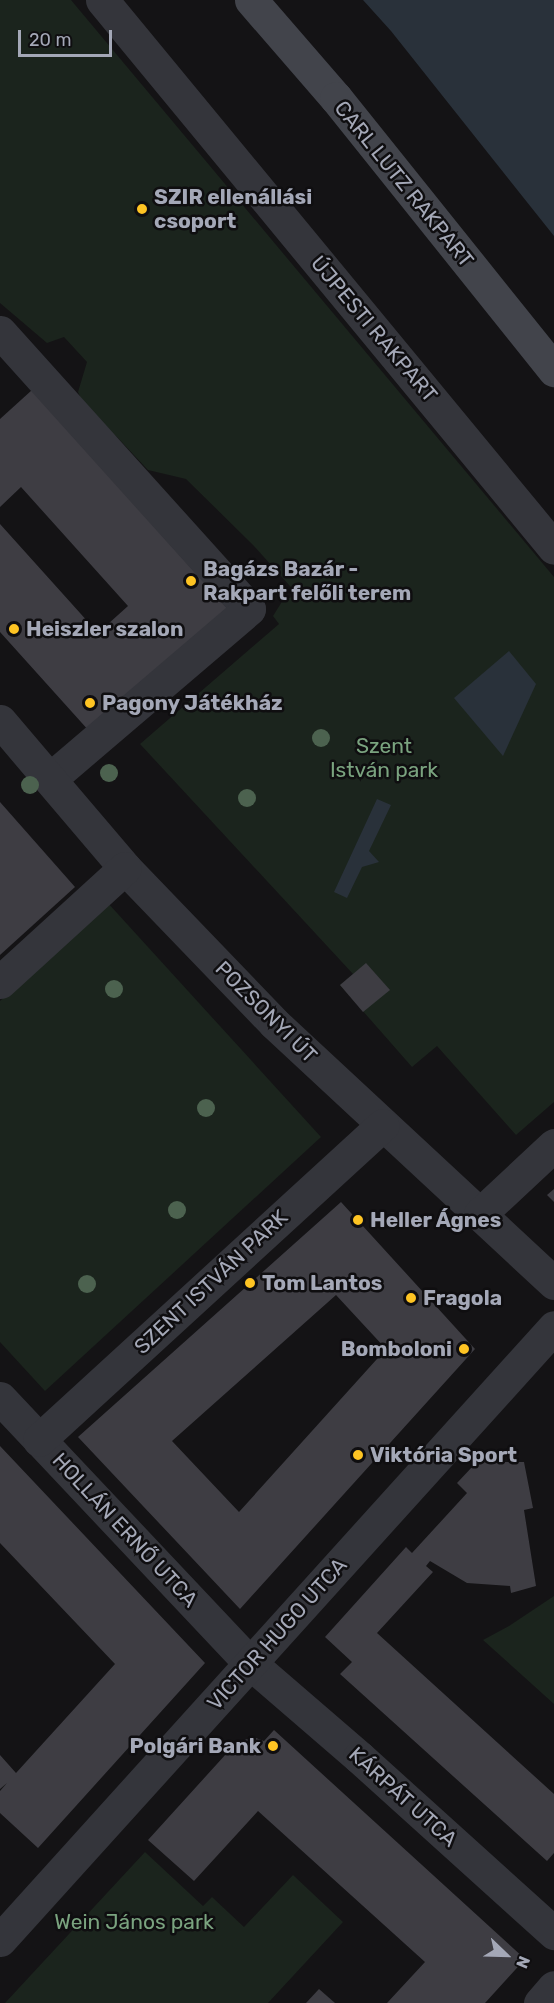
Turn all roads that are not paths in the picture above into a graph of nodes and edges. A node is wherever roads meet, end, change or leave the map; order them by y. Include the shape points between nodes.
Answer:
1 (102, 0) edge
2 (251, 0) edge
3 (3, 342) edge
4 (554, 370) edge
5 (554, 548) edge
6 (0, 721) edge
7 (50, 779) junction
8 (124, 868) junction
9 (0, 982) edge
10 (383, 1125) junction
11 (554, 1145) edge
12 (480, 1214) junction
13 (554, 1283) edge
14 (554, 1327) edge
15 (0, 1398) edge
16 (39, 1440) junction
17 (250, 1663) junction
18 (5, 1924) edge
19 (554, 1933) edge
20 (554, 1988) edge
21 (540, 2003) edge

1 - 5 street, ÚJPESTI RAKPART
2 - 4 main road, CARL LUTZ RAKPART via 336,98
3 - 7 street via 249,609
6 - 7 street, POZSONYI ÚT
7 - 8 street, POZSONYI ÚT
8 - 9 street
8 - 10 street, POZSONYI ÚT via 274,1023
10 - 12 street, POZSONYI ÚT
10 - 16 street, SZENT ISTVÁN PARK
11 - 12 street
12 - 13 street, POZSONYI ÚT
14 - 17 street, VICTOR HUGO UTCA
15 - 16 street, HOLLÁN ERNŐ UTCA
16 - 17 street, HOLLÁN ERNŐ UTCA
17 - 18 street, VICTOR HUGO UTCA
17 - 19 street, KÁRPÁT UTCA
20 - 21 street

